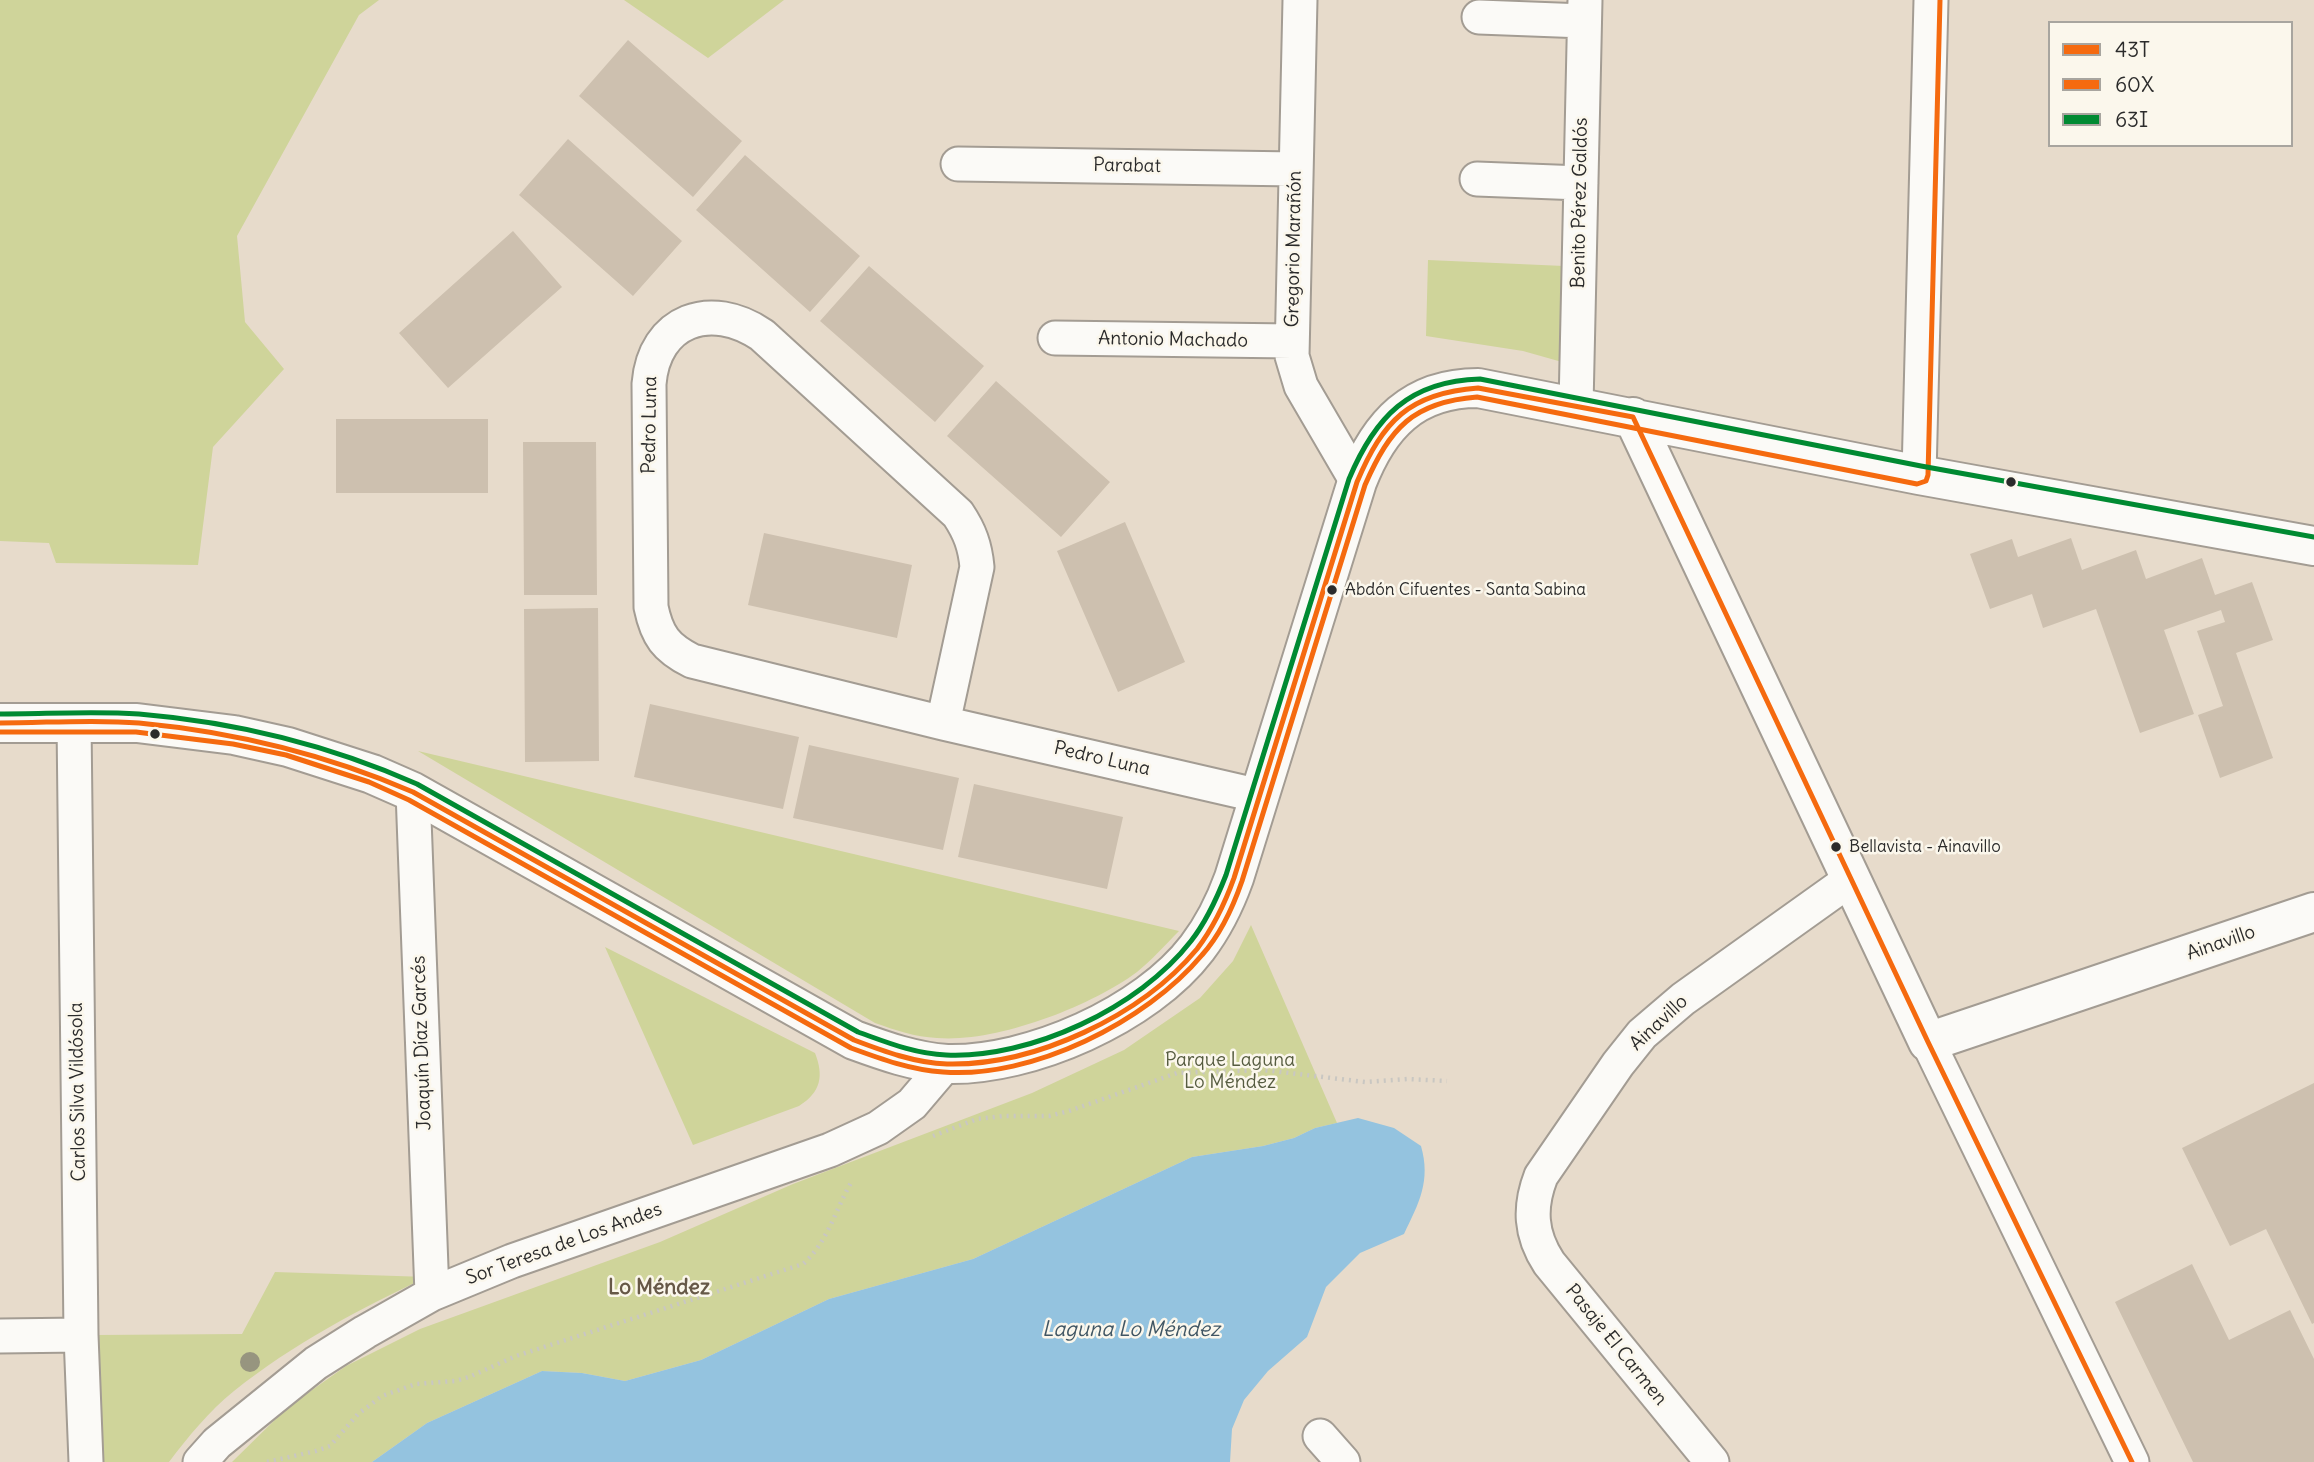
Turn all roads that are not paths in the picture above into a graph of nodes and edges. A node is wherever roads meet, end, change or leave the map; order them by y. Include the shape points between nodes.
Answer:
1 (1300, 0) edge
2 (1931, 0) edge
3 (1585, 10) edge
4 (1479, 17) dead end
5 (958, 164) dead end
6 (1296, 169) junction
7 (1478, 179) dead end
8 (1580, 183) junction
9 (1055, 338) dead end
10 (1292, 341) junction
11 (1576, 406) junction
12 (1633, 417) junction
13 (1919, 475) junction
14 (1357, 482) junction
15 (2314, 546) edge
16 (74, 722) junction
17 (0, 723) edge
18 (943, 723) junction
19 (413, 792) junction
20 (1260, 796) junction
21 (1851, 879) junction
22 (2314, 912) edge
23 (1928, 1042) junction
24 (946, 1063) junction
25 (1532, 1221) joint
26 (432, 1294) junction
27 (81, 1335) junction
28 (0, 1336) edge
29 (1320, 1436) dead end
30 (86, 1462) edge
31 (200, 1462) edge
32 (1343, 1462) edge
33 (1712, 1462) edge
34 (2132, 1462) edge

1 - 6 street, Gregorio Marañón
2 - 13 street
3 - 4 street
3 - 8 street, Benito Pérez Galdós
5 - 6 street, Parabat
6 - 10 street, Gregorio Marañón
7 - 8 street
8 - 11 street, Benito Pérez Galdós
9 - 10 street, Antonio Machado
10 - 14 street, Gregorio Marañón via 1301,386
11 - 12 street
11 - 14 street via 1478,388 1443,391 1415,404 1389,425 1368,454
12 - 13 street
12 - 21 street
13 - 15 street
14 - 20 street
16 - 17 street
16 - 19 street via 137,723 234,735 331,759
16 - 27 street, Carlos Silva Vildósola
18 - 18 street, Pedro Luna via 692,661 665,642 651,607 649,384 653,357 672,331 703,318 726,318 749,326 958,514 969,530 977,567
18 - 20 street, Pedro Luna
19 - 24 street via 855,1040 887,1052
19 - 26 street, Joaquín Díaz Garcés
20 - 24 street via 1221,909 1196,950 1171,976 1143,998 1077,1035 1010,1057
21 - 23 street
21 - 25 street, Ainavillo via 1683,999 1642,1034 1541,1175
22 - 23 street, Ainavillo
23 - 34 street
24 - 26 street, Sor Teresa de Los Andes via 912,1104 878,1128 830,1150 512,1261
25 - 33 street, Pasaje El Carmen via 1549,1263
26 - 31 street, Sor Teresa de Los Andes via 316,1363
27 - 28 street
27 - 30 street, Carlos Silva Vildósola
29 - 32 street

